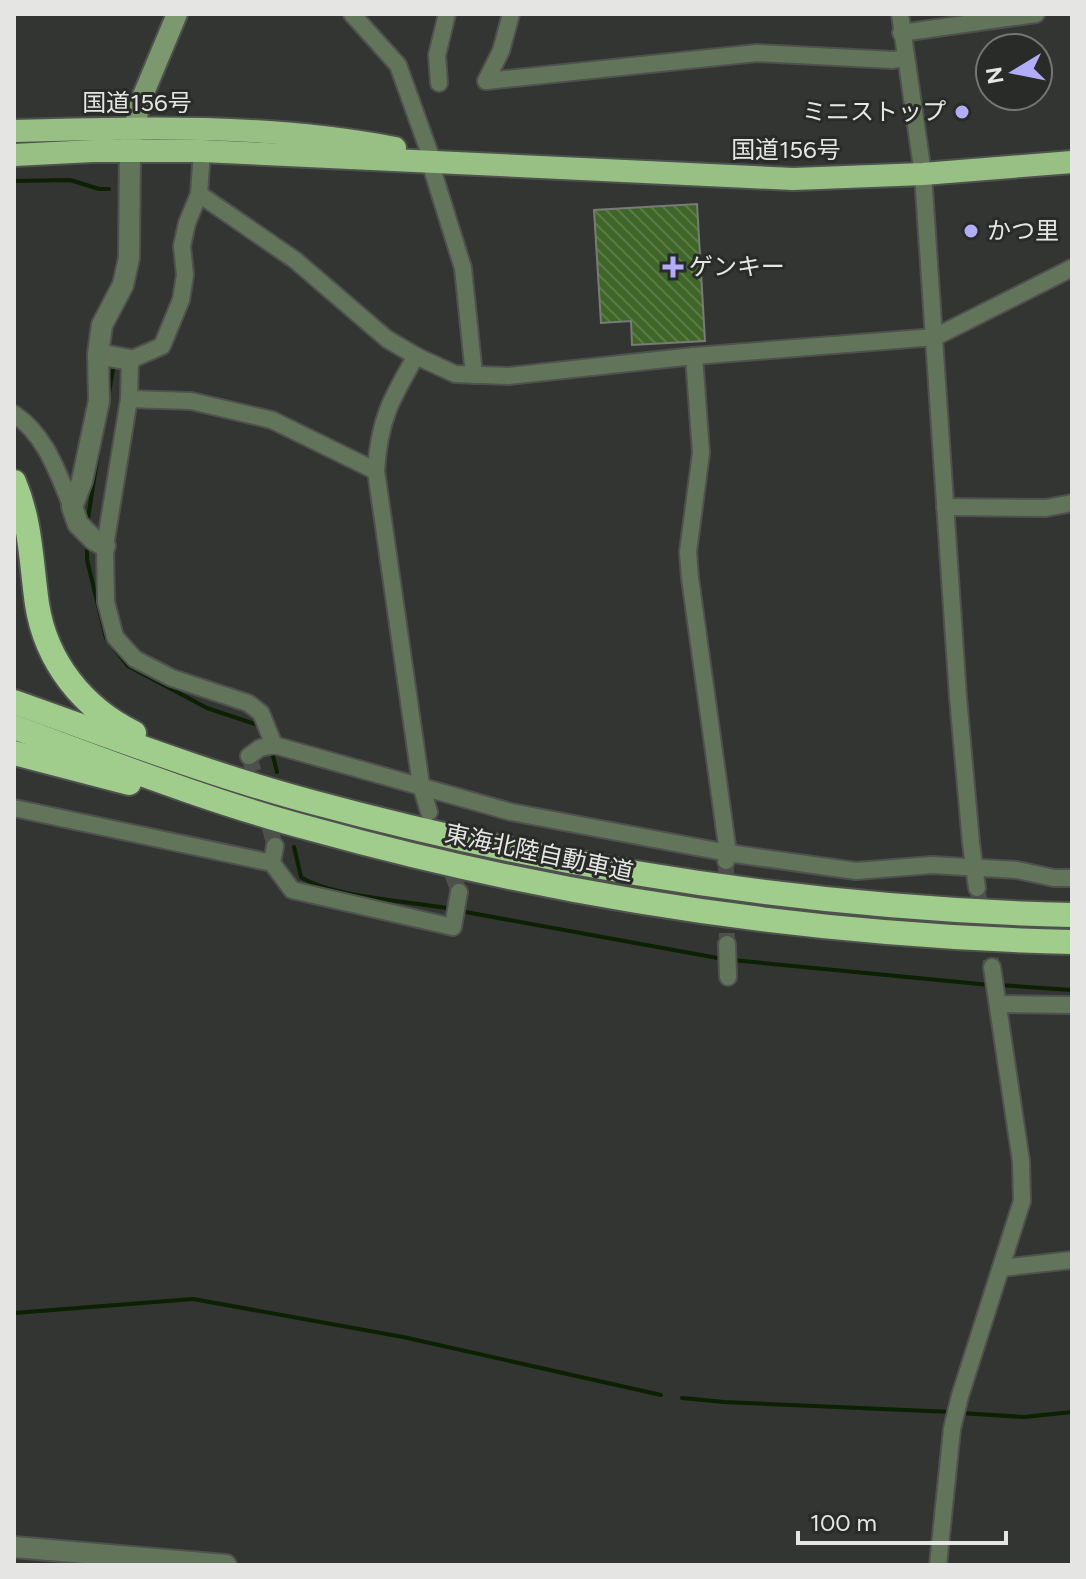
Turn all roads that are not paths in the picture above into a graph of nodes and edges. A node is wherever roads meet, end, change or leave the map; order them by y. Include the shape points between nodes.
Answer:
1 (177, 14) edge
2 (352, 14) edge
3 (447, 14) edge
4 (511, 14) edge
5 (900, 14) edge
6 (1036, 14) edge
7 (901, 33) junction
8 (904, 58) junction
9 (439, 83) dead end
10 (133, 127) junction
11 (14, 131) edge
12 (130, 150) junction
13 (202, 151) junction
14 (14, 155) edge
15 (430, 158) junction
16 (1072, 162) edge
17 (923, 174) junction
18 (199, 194) junction
19 (1072, 268) edge
20 (935, 337) junction
21 (98, 354) junction
22 (416, 356) junction
23 (694, 356) junction
24 (130, 360) junction
25 (474, 375) junction
26 (129, 399) junction
27 (14, 414) edge
28 (376, 471) junction
29 (14, 482) edge
30 (1072, 503) edge
31 (72, 507) junction
32 (945, 507) junction
33 (105, 546) junction
34 (14, 702) edge
35 (14, 727) edge
36 (14, 753) edge
37 (421, 785) junction
38 (14, 808) edge
39 (428, 822) junction
40 (310, 829) junction
41 (727, 857) junction
42 (974, 867) junction
43 (1072, 878) edge
44 (977, 888) tunnel mouth
45 (458, 896) dead end
46 (1072, 915) edge
47 (1072, 942) edge
48 (728, 947) tunnel mouth
49 (992, 969) tunnel mouth
50 (728, 973) dead end
51 (997, 1002) junction
52 (1072, 1005) edge
53 (1072, 1260) edge
54 (1001, 1268) junction
55 (14, 1547) edge
56 (199, 1564) edge
57 (226, 1565) edge
58 (938, 1565) edge

1 - 10 main road
2 - 15 street via 398,65
3 - 9 street via 437,55
4 - 8 street via 486,81 757,53
5 - 7 street
6 - 7 street
7 - 8 street
8 - 17 street
10 - 11 highway, 国道156号
10 - 12 main road
10 - 15 highway, 国道156号 via 297,135
12 - 13 highway, 国道156号
12 - 14 highway, 国道156号
12 - 21 street via 129,258 123,285 102,325
13 - 15 highway, 国道156号
13 - 18 street
15 - 17 highway, 国道156号 via 793,179
15 - 25 street via 463,268
16 - 17 highway, 国道156号
17 - 20 street
18 - 22 street via 295,260 387,339
18 - 24 street via 182,246 181,300 162,346
19 - 20 street
20 - 23 street
20 - 32 street
21 - 24 street
21 - 31 street via 99,401
22 - 25 street via 455,374
22 - 28 street via 390,399 378,435
23 - 25 street
23 - 41 street via 701,453 688,552
24 - 26 street
26 - 28 street via 191,401 272,420
26 - 33 street
27 - 31 street via 50,455
28 - 37 street
29 - 39 highway via 30,533 45,635 63,672 88,704 148,740
30 - 32 street via 1046,508
31 - 33 street via 78,524
32 - 42 street
33 - 37 street via 106,602 115,637 135,659 172,678 248,703 261,713 265,748
34 - 39 highway, 東海北陸自動車道 via 310,802
35 - 40 highway, 東海北陸自動車道
36 - 40 highway
37 - 39 street
37 - 41 street via 511,812
38 - 45 street via 273,855 292,890 453,927
39 - 46 highway, 東海北陸自動車道 via 557,859 798,895
40 - 47 highway, 東海北陸自動車道 via 540,885 667,907 913,935
41 - 42 street via 856,871
42 - 43 street
42 - 44 street
48 - 50 street
49 - 51 street
51 - 52 street
51 - 54 street via 1022,1175 1022,1201
53 - 54 street
54 - 58 street via 952,1429
55 - 56 street
56 - 57 street

